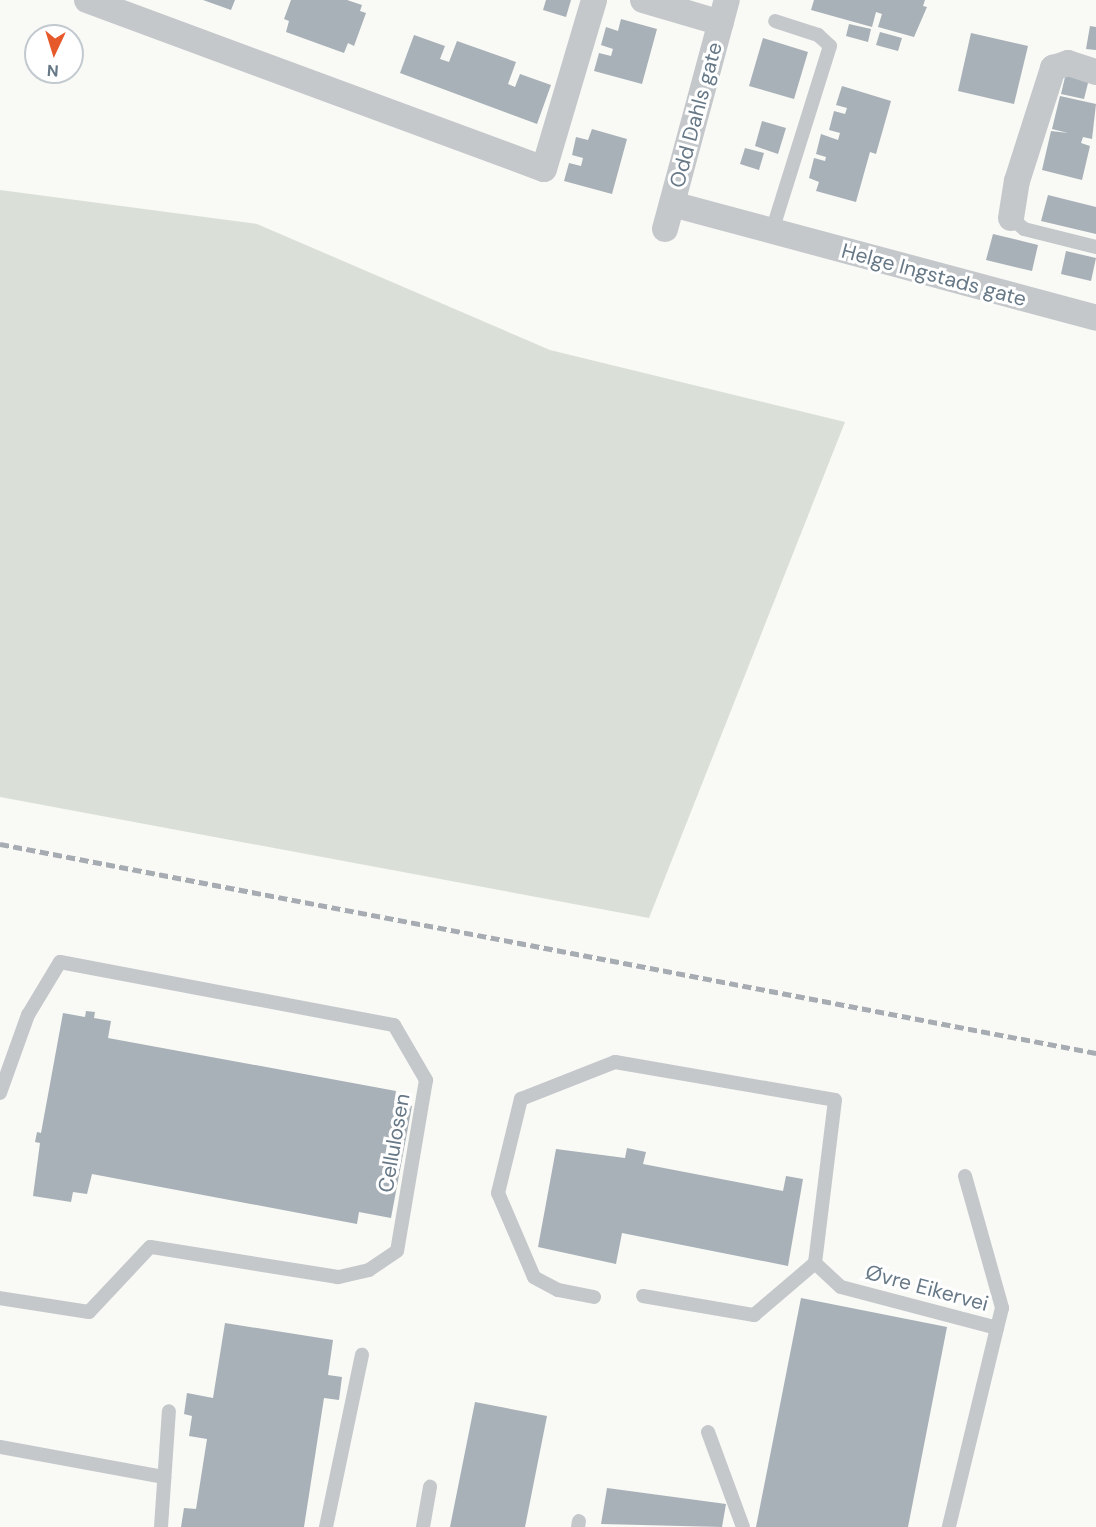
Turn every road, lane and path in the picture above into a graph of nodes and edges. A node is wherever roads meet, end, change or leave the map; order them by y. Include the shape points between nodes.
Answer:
1 (87, 0) edge
2 (594, 0) edge
3 (643, 0) edge
4 (724, 12) edge
5 (776, 21) dead end
6 (1096, 72) edge
7 (672, 204) junction
8 (1011, 218) joint
9 (665, 230) dead end
10 (772, 231) junction
11 (1096, 247) edge
12 (1096, 318) edge
13 (0, 1093) edge
14 (965, 1176) dead end
15 (815, 1263) junction
16 (643, 1296) dead end
17 (594, 1297) dead end
18 (0, 1298) edge
19 (997, 1328) junction
20 (362, 1355) dead end
21 (169, 1411) dead end
22 (708, 1432) dead end
23 (0, 1447) edge
24 (164, 1478) junction
25 (430, 1486) dead end
26 (161, 1527) edge
27 (326, 1527) edge
28 (423, 1527) edge
29 (743, 1527) edge
30 (950, 1527) edge

1 - 2 street via 544,169
3 - 4 street
4 - 7 street, Odd Dahls gate
5 - 10 lane via 818,35 830,46
6 - 8 street via 1068,63 1053,68 1017,181
7 - 9 street, Odd Dahls gate
7 - 10 street, Helge Ingstads gate
8 - 11 lane via 1024,230
10 - 12 street, Helge Ingstads gate
13 - 18 lane, Cellulosen via 28,1015 60,962 394,1025 426,1080 398,1251 369,1270 339,1277 150,1247 89,1312
14 - 19 lane via 1002,1308
15 - 16 lane via 754,1315
15 - 17 lane via 835,1100 615,1062 521,1099 498,1193 534,1277 558,1290
15 - 19 lane, Øvre Eikervei via 841,1287
19 - 30 lane, Øvre Eikervei
20 - 27 lane
21 - 24 lane
22 - 29 lane
23 - 24 lane
24 - 26 lane
25 - 28 lane

